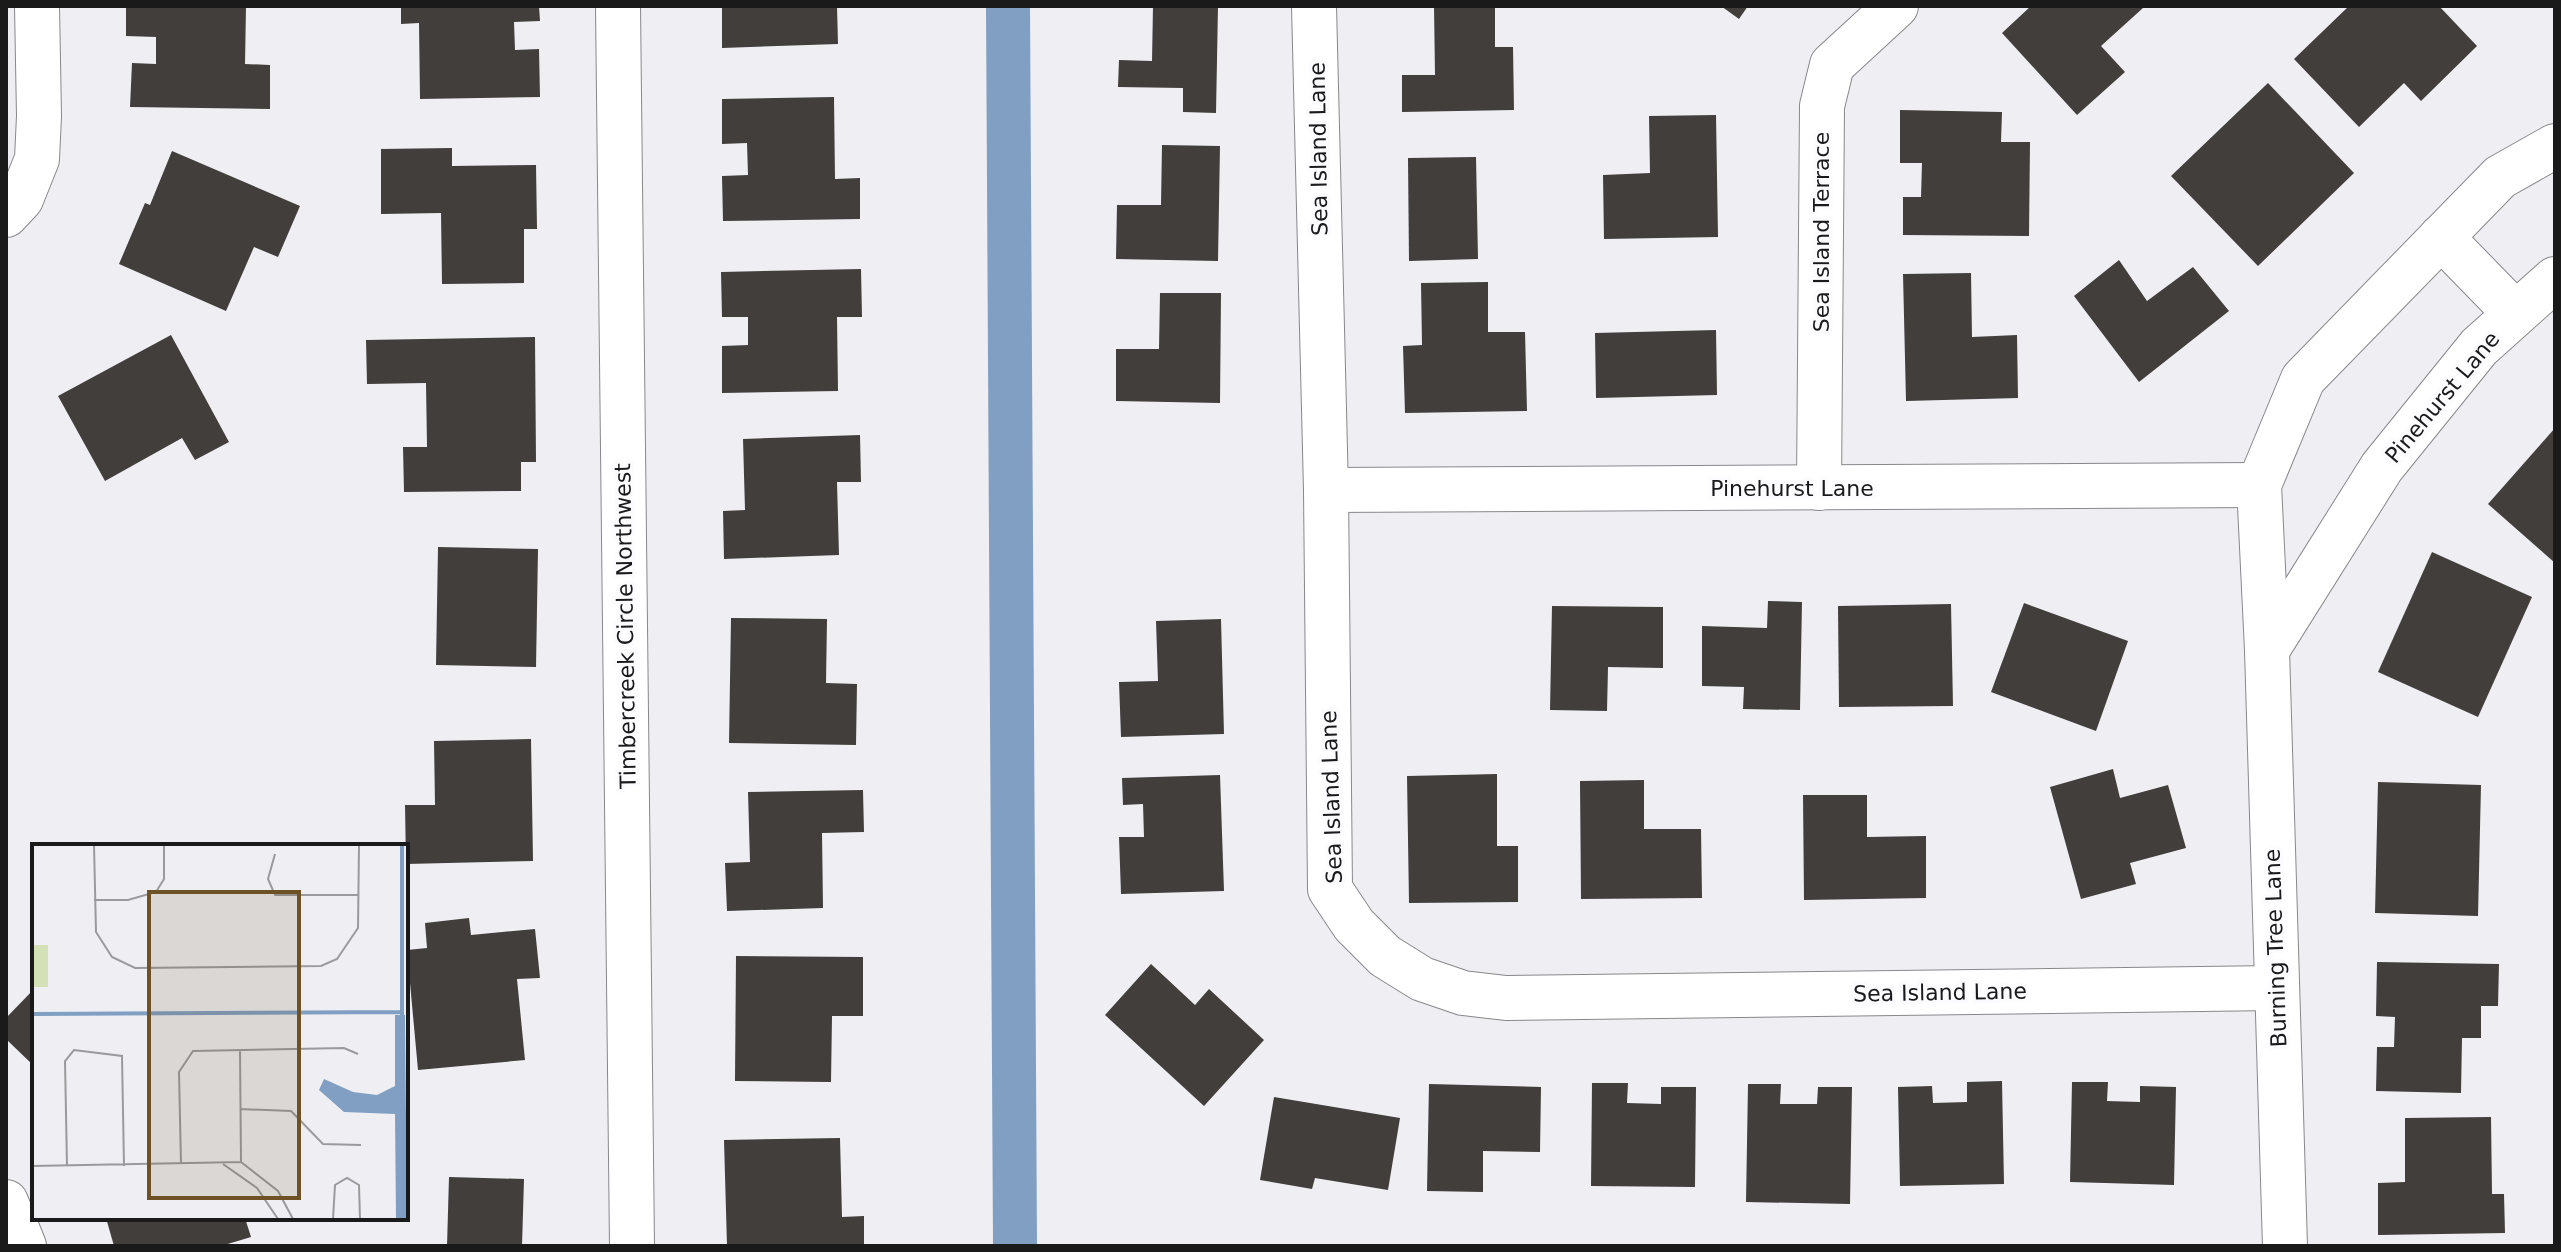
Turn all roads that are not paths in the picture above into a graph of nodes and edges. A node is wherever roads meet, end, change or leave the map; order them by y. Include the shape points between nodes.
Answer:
1 (37, 6) edge
2 (618, 6) edge
3 (1314, 6) edge
4 (1896, 6) edge
5 (2555, 146) edge
6 (6, 215) edge
7 (2441, 237) junction
8 (2555, 279) edge
9 (2515, 313) junction
10 (2259, 485) junction
11 (1819, 488) junction
12 (1326, 490) junction
13 (2267, 650) junction
14 (2276, 988) junction
15 (6, 1202) edge
16 (24, 1246) edge
17 (632, 1246) edge
18 (2285, 1246) edge

1 - 6 street via 37,159 21,199
2 - 17 street, Timbercreek Circle Northwest
3 - 12 street, Sea Island Lane
4 - 11 street, Sea Island Terrace via 1832,65 1822,106
5 - 7 street via 2500,177
7 - 9 street
7 - 10 street via 2303,379
8 - 9 street, Pinehurst Lane
9 - 13 street, Pinehurst Lane via 2479,347 2382,467
10 - 11 street, Pinehurst Lane
10 - 13 street, Burning Tree Lane
11 - 12 street, Pinehurst Lane
12 - 14 street, Sea Island Lane via 1330,889 1354,925 1385,956 1422,979 1463,993 1506,998
13 - 14 street, Burning Tree Lane
14 - 18 street, Burning Tree Lane
15 - 16 street

